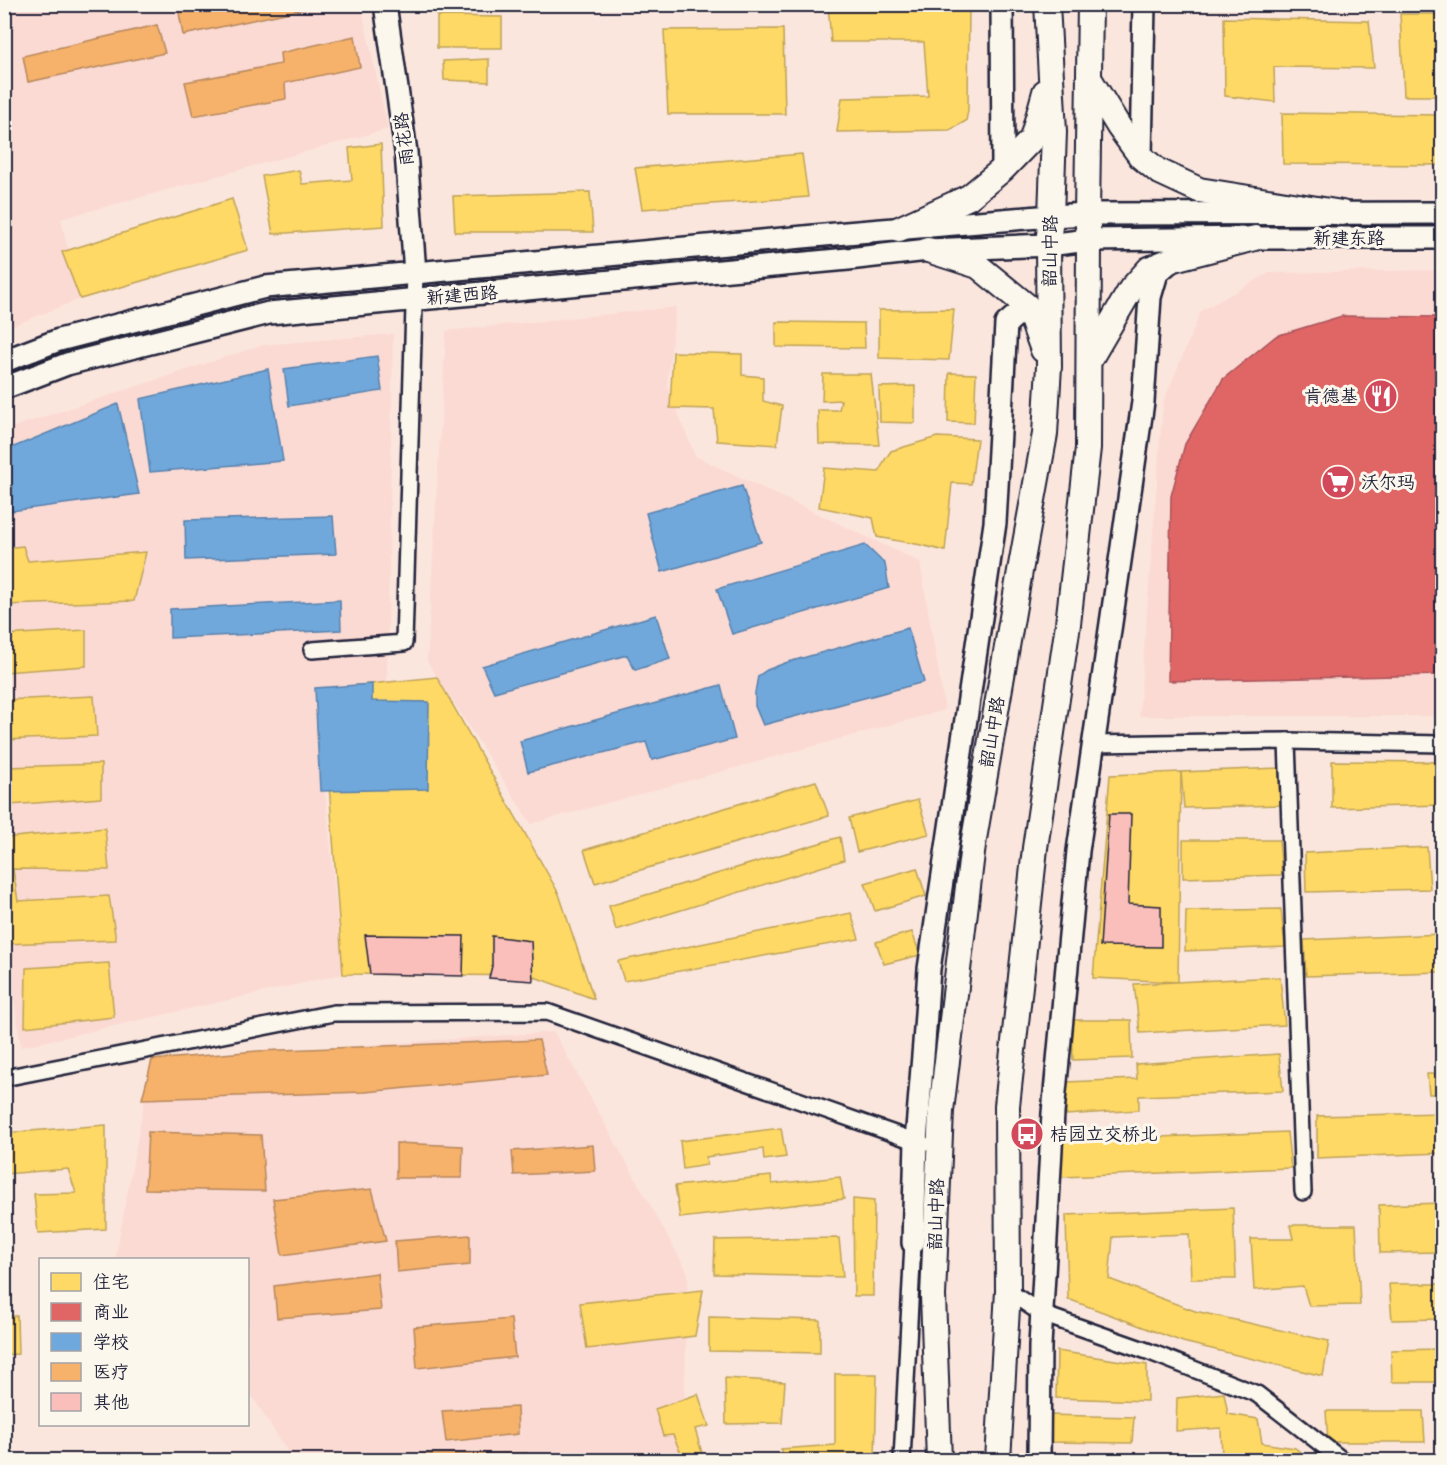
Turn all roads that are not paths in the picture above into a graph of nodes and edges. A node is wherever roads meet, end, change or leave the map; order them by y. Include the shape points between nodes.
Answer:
1 (385, 4) edge
2 (1002, 4) edge
3 (1047, 4) edge
4 (1090, 4) edge
5 (1143, 4) edge
6 (1051, 72) junction
7 (1089, 78) junction
8 (1141, 157) junction
9 (1003, 169) junction
10 (1342, 213) junction
11 (1443, 213) edge
12 (1087, 214) junction
13 (1051, 216) junction
14 (899, 229) junction
15 (1255, 238) junction
16 (1443, 238) edge
17 (1089, 240) junction
18 (1048, 245) junction
19 (928, 250) junction
20 (1174, 259) junction
21 (415, 273) junction
22 (415, 299) junction
23 (1027, 306) junction
24 (4, 361) edge
25 (1089, 361) junction
26 (1049, 366) junction
27 (4, 388) edge
28 (312, 650) dead end
29 (1287, 741) junction
30 (1093, 744) junction
31 (1443, 744) edge
32 (4, 1078) edge
33 (916, 1142) junction
34 (939, 1150) junction
35 (1303, 1192) dead end
36 (937, 1196) junction
37 (912, 1243) junction
38 (1008, 1291) junction
39 (1042, 1314) junction
40 (902, 1461) edge
41 (939, 1461) edge
42 (998, 1461) edge
43 (1039, 1461) edge
44 (1342, 1461) edge

1 - 21 main road, 雨花路 via 406,152
2 - 9 main road
3 - 6 main road, 韶山中路
4 - 7 main road, 韶山中路
5 - 8 main road
6 - 9 main road via 1032,139
6 - 13 main road, 韶山中路
7 - 8 main road
7 - 12 main road, 韶山中路
8 - 10 main road via 1158,171 1199,190
9 - 14 main road via 969,198
10 - 11 main road, 新建东路
10 - 12 main road, 新建东路
12 - 13 main road, 新建西路
12 - 17 main road, 韶山中路
13 - 14 main road, 新建西路
13 - 18 main road, 韶山中路
14 - 21 main road, 新建西路
15 - 16 main road, 新建东路
15 - 17 main road, 新建东路
15 - 20 main road
17 - 18 main road, 新建西路
17 - 25 main road, 韶山中路
18 - 19 main road, 新建西路
18 - 26 main road, 韶山中路
19 - 22 main road, 新建西路
19 - 23 main road via 978,266
20 - 25 main road via 1149,269 1131,289
20 - 30 main road via 1157,273 1150,297 1143,402
21 - 22 street
21 - 24 main road, 新建西路 via 265,287 59,340
22 - 27 main road, 新建西路 via 269,313 67,364
22 - 28 street via 405,643
23 - 26 main road
23 - 33 main road via 1006,324 996,523 929,969
25 - 38 main road, 韶山中路 via 1088,448 1068,624 1035,848 1007,1106
26 - 34 main road, 韶山中路 via 1045,434 973,845
29 - 30 street
29 - 31 street
29 - 35 street
30 - 39 main road via 1078,851 1054,1101
32 - 33 street via 334,1013 548,1012
33 - 34 street
33 - 37 main road
34 - 36 main road, 韶山中路
36 - 37 street
36 - 41 main road, 韶山中路 via 933,1296
37 - 40 street
38 - 39 street
38 - 42 main road, 韶山中路
39 - 43 main road
39 - 44 street via 1257,1394

